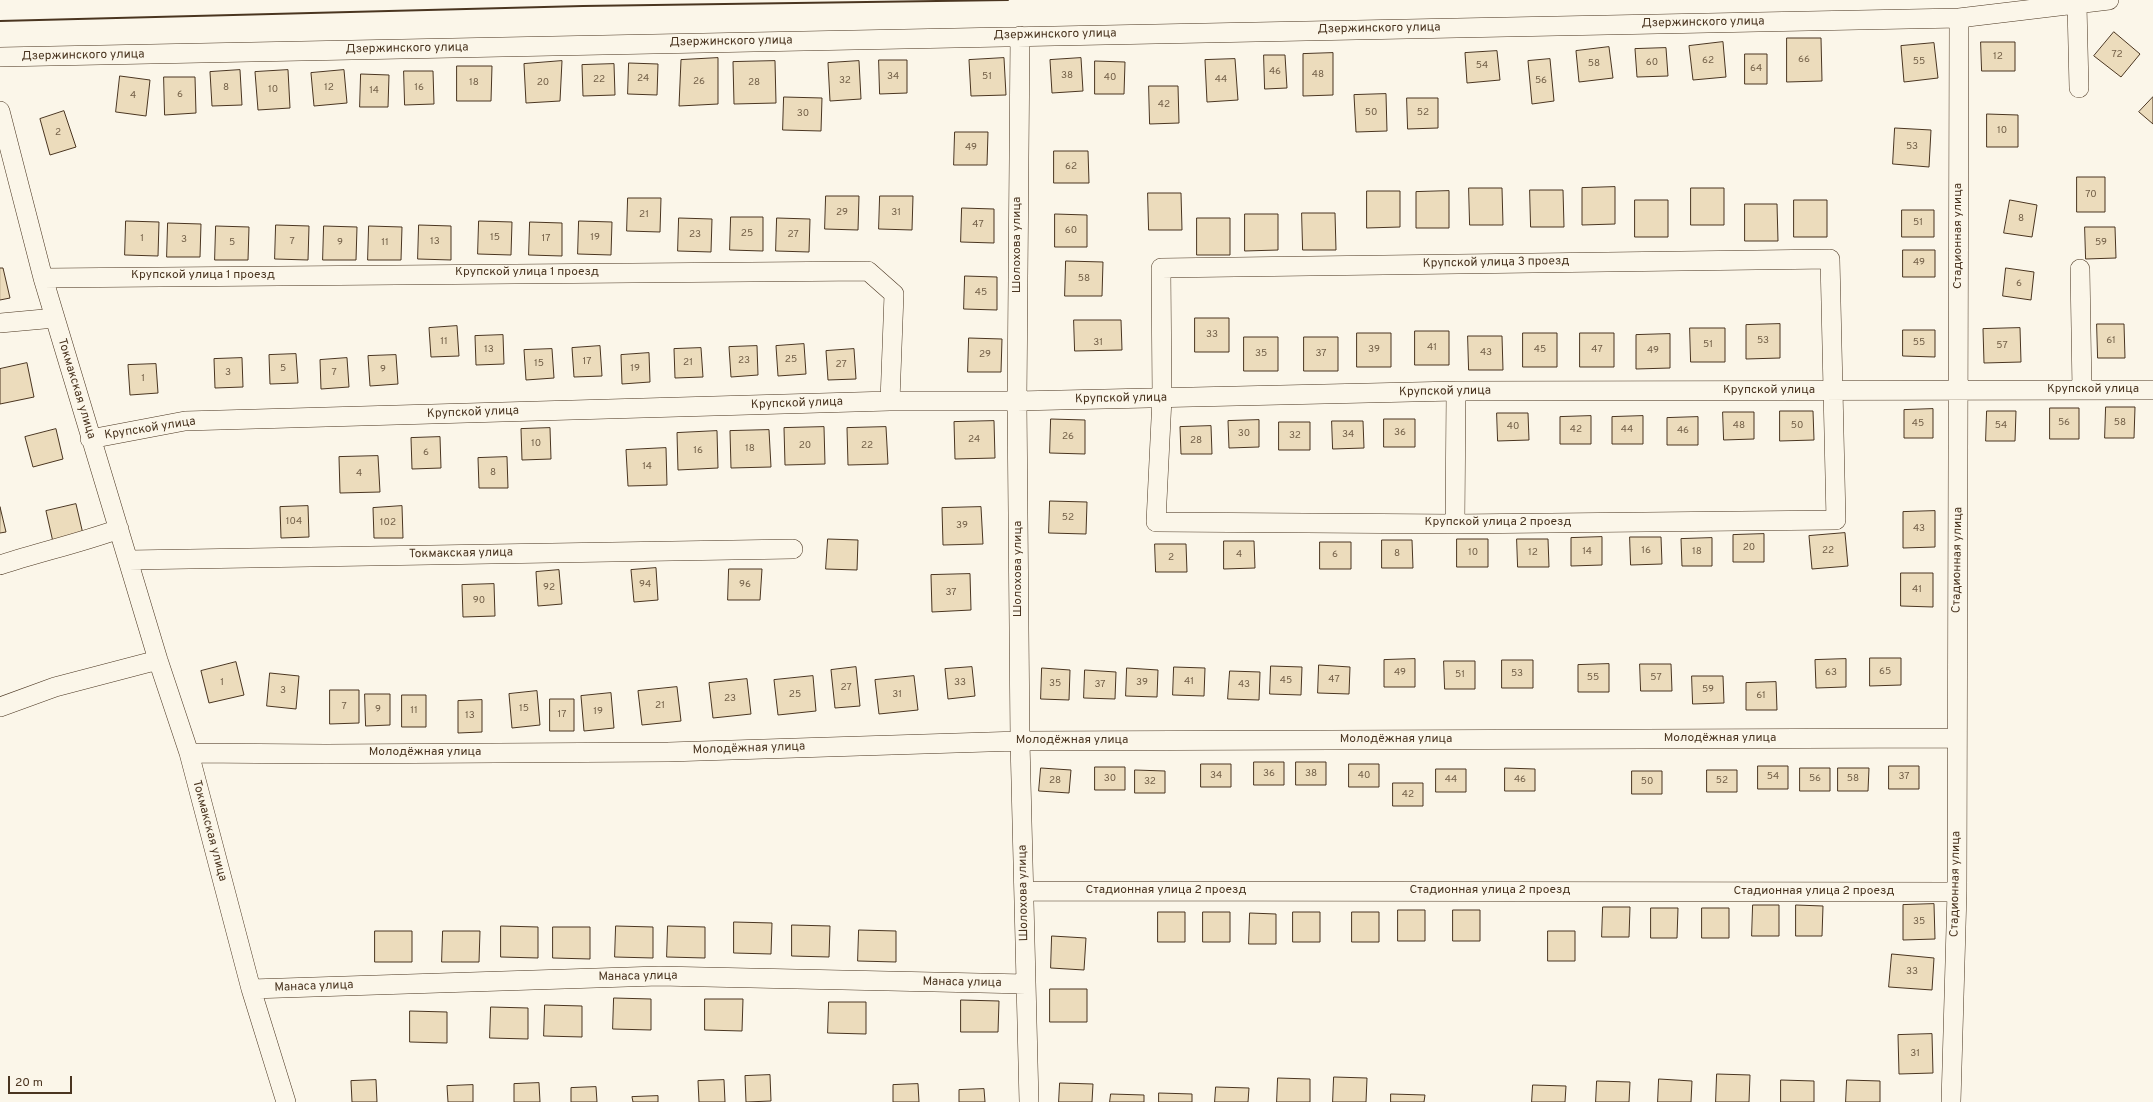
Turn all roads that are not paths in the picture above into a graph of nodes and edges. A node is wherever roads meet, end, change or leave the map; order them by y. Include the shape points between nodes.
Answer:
1 (2109, 0) edge
2 (2077, 4) junction
3 (1959, 18) junction
4 (1020, 36) junction
5 (0, 57) edge
6 (2079, 88) dead end
7 (0, 111) edge
8 (2080, 269) dead end
9 (43, 278) junction
10 (54, 318) junction
11 (0, 322) edge
12 (2082, 390) junction
13 (2153, 390) edge
14 (1456, 391) junction
15 (1834, 391) junction
16 (1960, 391) junction
17 (1162, 398) junction
18 (890, 401) junction
19 (1017, 401) junction
20 (90, 439) junction
21 (1455, 524) junction
22 (119, 530) junction
23 (793, 549) dead end
24 (129, 560) junction
25 (0, 565) edge
26 (158, 660) junction
27 (0, 707) edge
28 (1956, 738) junction
29 (1020, 741) junction
30 (189, 753) junction
31 (1024, 891) junction
32 (1957, 892) junction
33 (1026, 984) junction
34 (251, 989) junction
35 (286, 1102) edge
36 (1029, 1102) edge
37 (1951, 1102) edge

1 - 2 street, Дзержинского улица
2 - 3 street, Дзержинского улица
2 - 6 street
3 - 4 street, Дзержинского улица
3 - 16 street, Стадионная улица
4 - 5 street, Дзержинского улица
4 - 19 street, Шолохова улица
7 - 9 street, Токмакская улица
8 - 12 street
9 - 10 street, Токмакская улица
9 - 18 street, Крупской улица 1 проезд via 868,270 894,294
10 - 11 street
10 - 20 street, Токмакская улица
12 - 13 street, Крупской улица
12 - 16 street, Крупской улица
14 - 15 street, Крупской улица
14 - 17 street, Крупской улица
14 - 21 street
15 - 16 street, Крупской улица
15 - 17 street, Крупской улица 3 проезд via 1830,259 1161,268
15 - 21 street, Крупской улица 2 проезд via 1836,520
16 - 28 street, Стадионная улица
17 - 19 street, Крупской улица
17 - 21 street, Крупской улица 2 проезд via 1156,522
18 - 19 street, Крупской улица
18 - 20 street, Крупской улица via 185,420
19 - 29 street, Шолохова улица
20 - 22 street, Токмакская улица
22 - 24 street, Токмакская улица
22 - 25 street via 86,542 43,551
23 - 24 street, Токмакская улица
24 - 26 street, Токмакская улица
26 - 27 street via 55,687
26 - 30 street, Токмакская улица
28 - 29 street, Молодёжная улица
28 - 32 street, Стадионная улица
29 - 30 street, Молодёжная улица via 668,752
29 - 31 street, Шолохова улица
30 - 34 street, Токмакская улица
31 - 32 street, Стадионная улица 2 проезд
31 - 33 street, Шолохова улица
32 - 37 street, Стадионная улица
33 - 34 street, Манаса улица via 660,976
33 - 36 street, Шолохова улица
34 - 35 street, Токмакская улица

